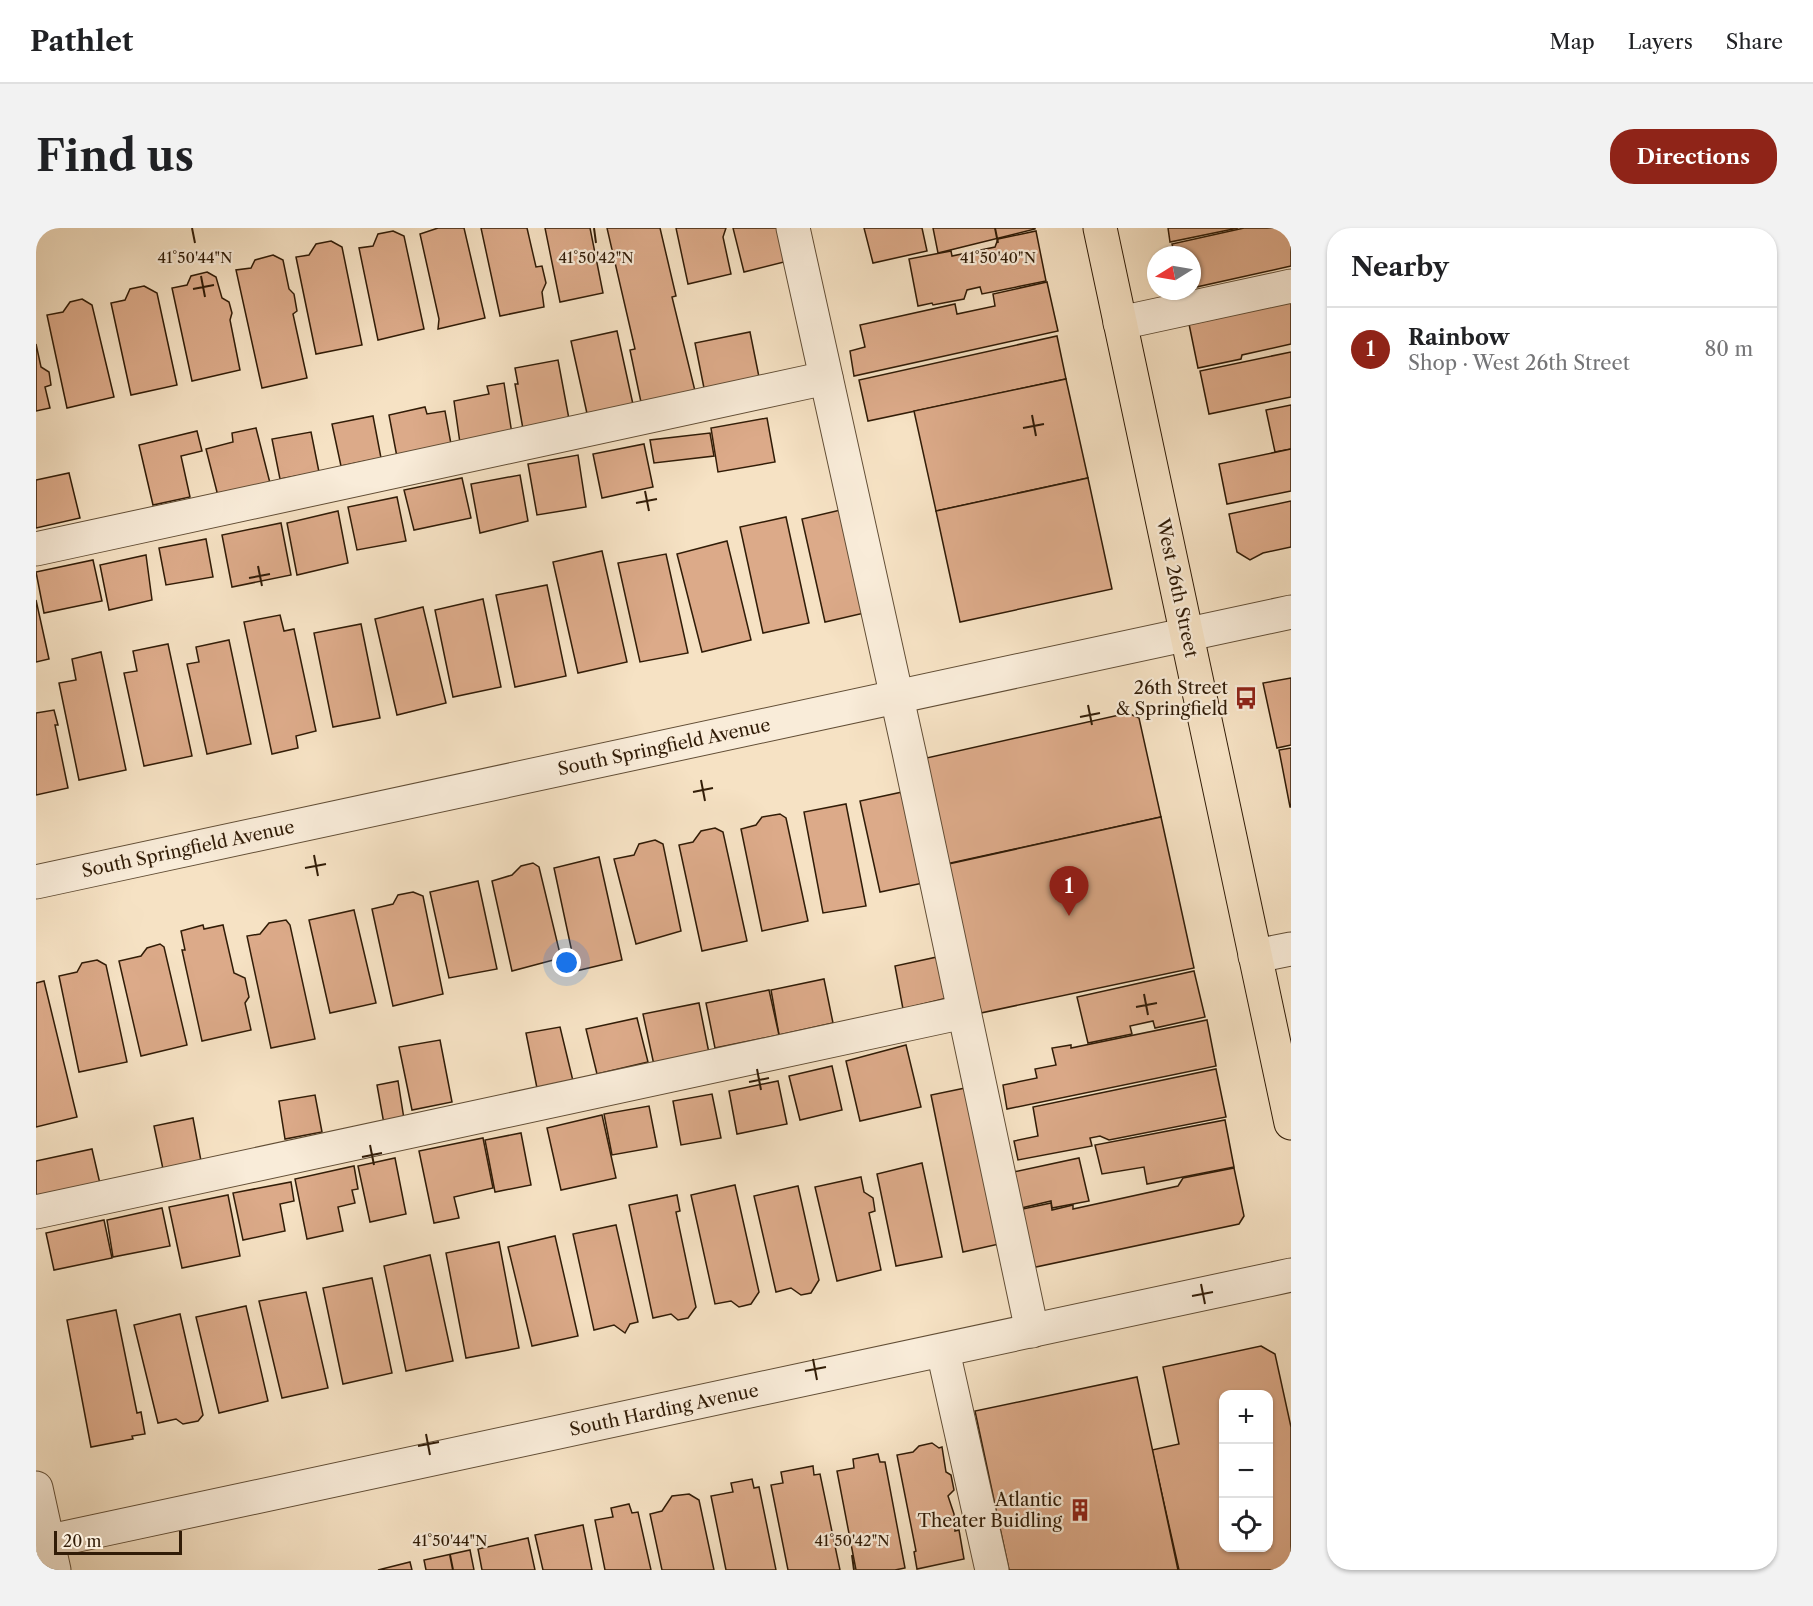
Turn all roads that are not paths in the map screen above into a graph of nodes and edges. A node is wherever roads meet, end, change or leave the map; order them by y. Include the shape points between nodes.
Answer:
1 (793, 228) edge
2 (1100, 228) edge
3 (1291, 286) edge
4 (1120, 323) junction
5 (826, 378) junction
6 (36, 549) edge
7 (1291, 612) edge
8 (1187, 635) junction
9 (897, 697) junction
10 (36, 882) edge
11 (1291, 949) edge
12 (1255, 956) junction
13 (964, 1012) junction
14 (1291, 1123) edge
15 (36, 1212) edge
16 (1291, 1275) edge
17 (1032, 1331) junction
18 (943, 1351) junction
19 (36, 1488) edge
20 (46, 1552) edge
21 (992, 1570) edge

1 - 5 street
2 - 4 main road, West 26th Street
3 - 4 street
4 - 8 main road, West 26th Street
5 - 6 street
5 - 9 street
7 - 8 street, South Springfield Avenue
8 - 9 street, South Springfield Avenue
8 - 12 main road, West 26th Street
9 - 10 street, South Springfield Avenue
9 - 13 street
11 - 12 street
12 - 14 main road, West 26th Street
13 - 15 street
13 - 17 street
16 - 17 street, South Harding Avenue
17 - 18 street, South Harding Avenue
18 - 20 street, South Harding Avenue
18 - 21 street
19 - 20 street

